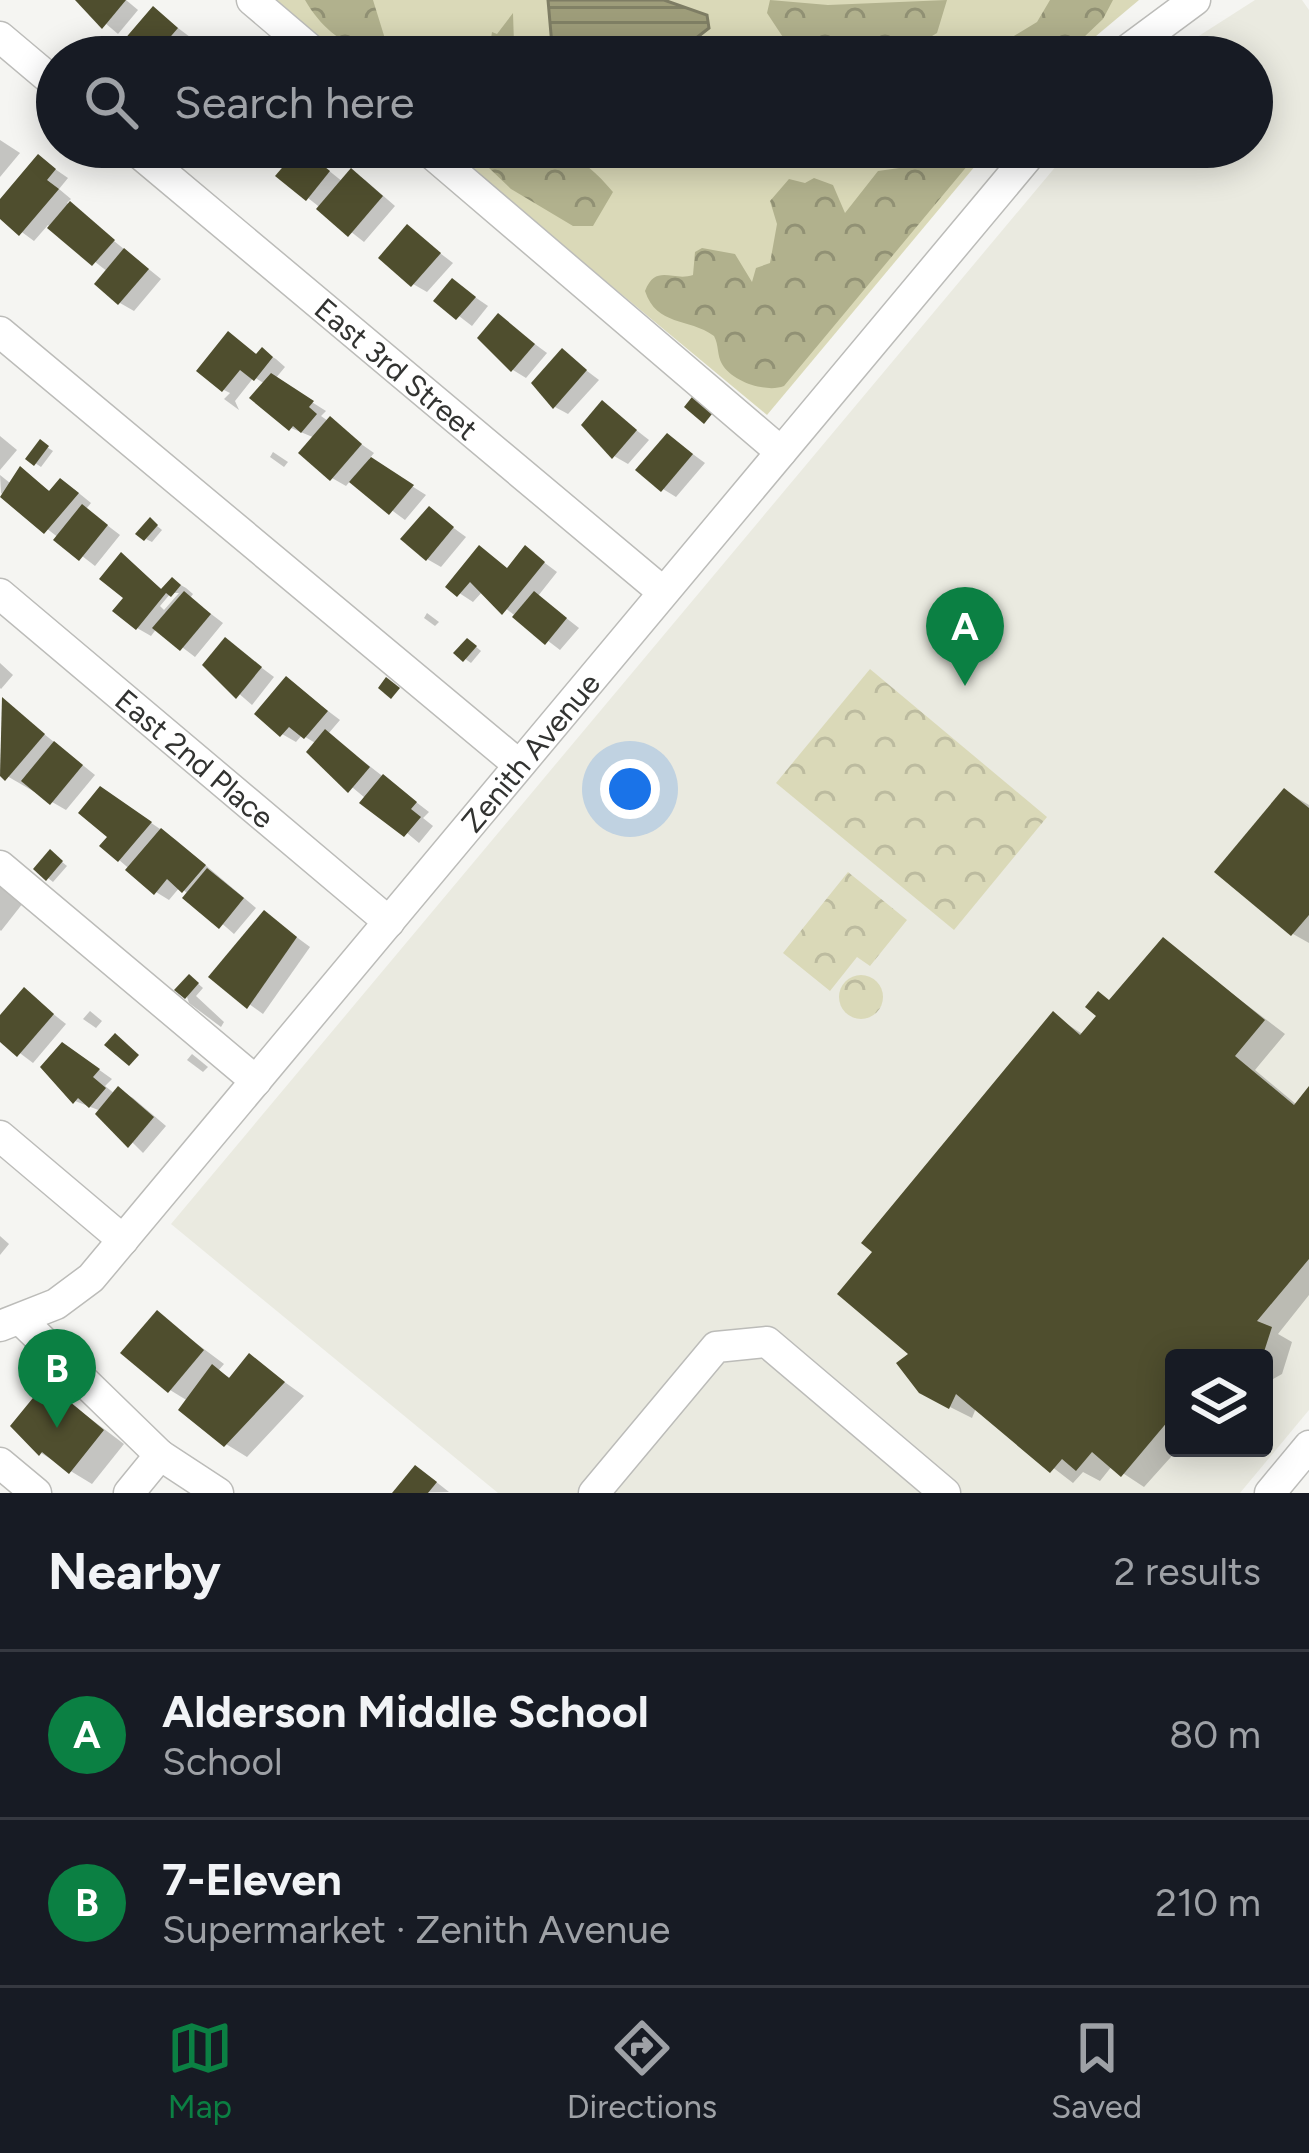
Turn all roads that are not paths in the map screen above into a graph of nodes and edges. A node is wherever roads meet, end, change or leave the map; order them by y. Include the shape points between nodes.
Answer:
1 (252, 0) edge
2 (1195, 0) edge
3 (294, 36) edge
4 (1146, 36) edge
5 (0, 37) edge
6 (36, 67) edge
7 (156, 168) edge
8 (449, 168) edge
9 (1018, 168) edge
10 (0, 332) edge
11 (781, 452) junction
12 (663, 592) junction
13 (0, 594) edge
14 (520, 765) junction
15 (0, 866) edge
16 (389, 922) junction
17 (256, 1081) junction
18 (0, 1136) edge
19 (123, 1240) junction
20 (10, 1323) edge
21 (1309, 1446) edge
22 (160, 1455) junction
23 (2, 1468) edge
24 (36, 1493) edge
25 (129, 1493) edge
26 (218, 1493) edge
27 (594, 1493) edge
28 (946, 1493) edge
29 (1270, 1493) edge

1 - 3 street
2 - 4 street
5 - 6 street
7 - 12 street, East 3rd Street
8 - 11 street
9 - 11 street, Zenith Avenue
10 - 14 street
11 - 12 street, Zenith Avenue
12 - 14 street, Zenith Avenue
13 - 16 street, East 2nd Place
14 - 16 street, Zenith Avenue
15 - 17 street
16 - 17 street, Zenith Avenue
17 - 19 street, Zenith Avenue
18 - 19 street
19 - 20 street, Zenith Avenue via 56,1304
20 - 22 street
21 - 29 street
22 - 25 street
22 - 26 street
23 - 24 street
27 - 28 street via 716,1347 767,1342

